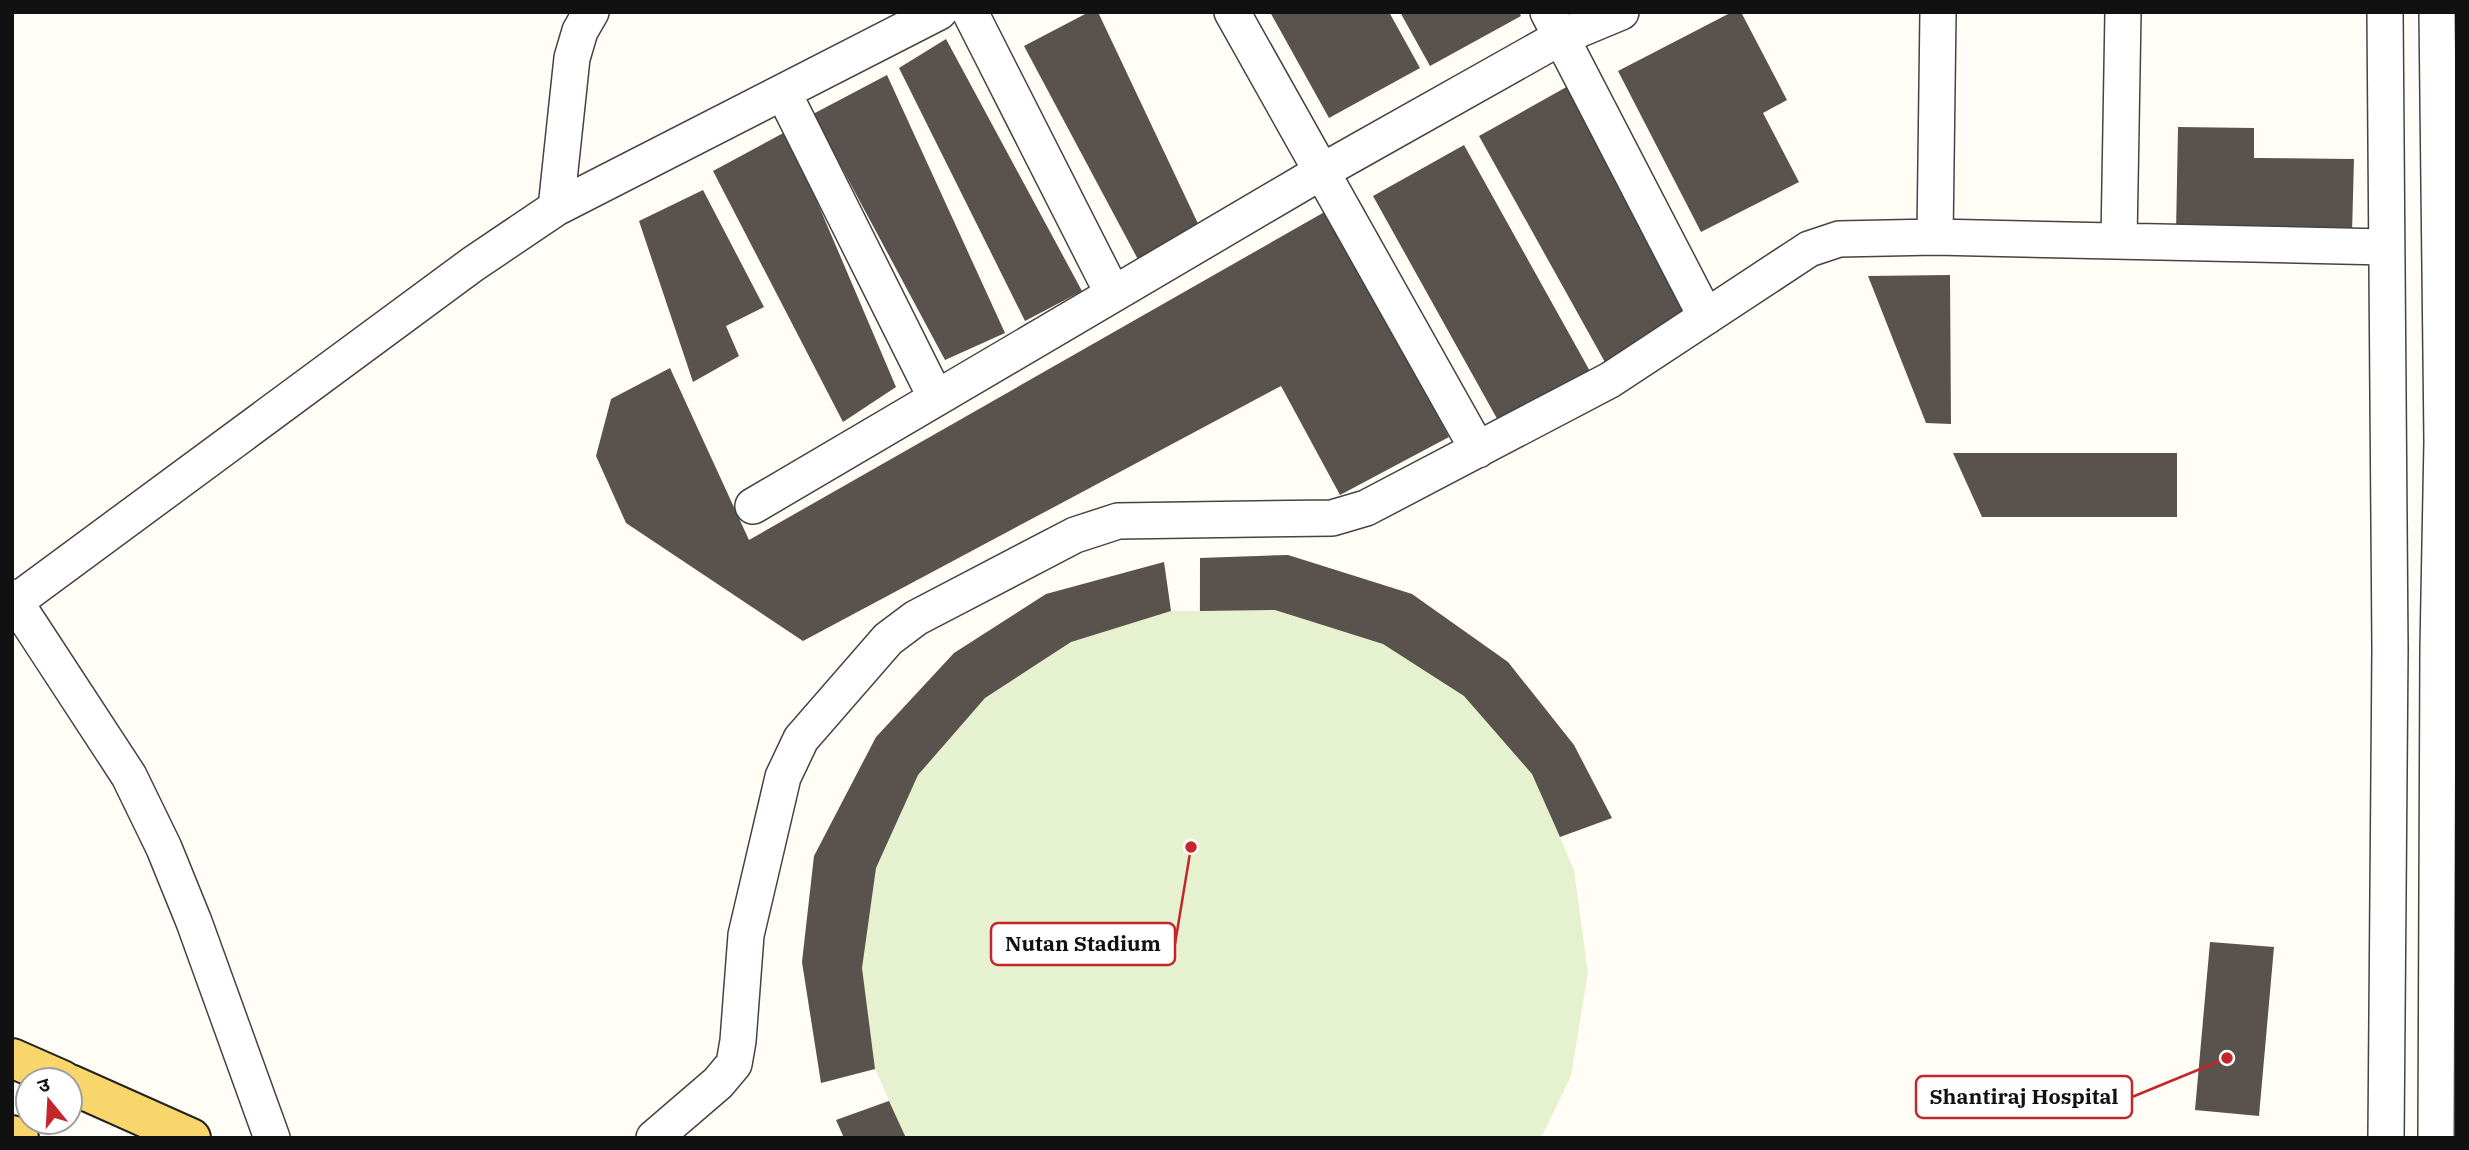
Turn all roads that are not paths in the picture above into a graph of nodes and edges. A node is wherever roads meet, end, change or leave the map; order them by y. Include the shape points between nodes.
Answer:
1 (591, 12) edge
2 (939, 12) edge
3 (970, 12) edge
4 (1231, 12) edge
5 (1621, 12) edge
6 (1938, 12) edge
7 (2123, 12) edge
8 (2385, 12) edge
9 (2437, 12) edge
10 (1554, 25) edge
11 (2447, 86) edge
12 (783, 92) junction
13 (2385, 104) junction
14 (1321, 172) junction
15 (555, 208) junction
16 (1935, 237) junction
17 (2119, 240) junction
18 (2386, 247) junction
19 (1112, 294) junction
20 (1706, 317) junction
21 (936, 398) junction
22 (1478, 450) junction
23 (753, 506) dead end
24 (14, 599) edge
25 (2447, 648) edge
26 (2390, 649) junction
27 (12, 1058) edge
28 (30, 1066) edge
29 (84, 1090) edge
30 (12, 1135) edge
31 (19, 1138) edge
32 (191, 1138) edge
33 (272, 1138) edge
34 (654, 1138) edge
35 (2386, 1138) edge
36 (2437, 1138) edge

1 - 15 street via 572,58
2 - 12 street
3 - 19 street
4 - 14 street
5 - 10 street
6 - 16 street
7 - 17 street
8 - 13 street
9 - 11 street
10 - 14 street
10 - 20 street
11 - 13 street
11 - 25 street via 2442,441
12 - 15 street
12 - 21 street
13 - 18 street
14 - 19 street
14 - 22 street
15 - 24 street
16 - 17 street
16 - 20 street via 1839,239 1809,249
17 - 18 street
18 - 26 street
19 - 21 street
20 - 22 street via 1610,380
21 - 23 street
22 - 34 street via 1366,508 1332,518 1118,521 1062,541 916,618 888,639 800,739 783,777 746,935 734,1064
24 - 33 street via 129,776 164,848
25 - 26 street
25 - 36 street
26 - 35 street
27 - 28 main road
29 - 32 main road
30 - 31 main road

